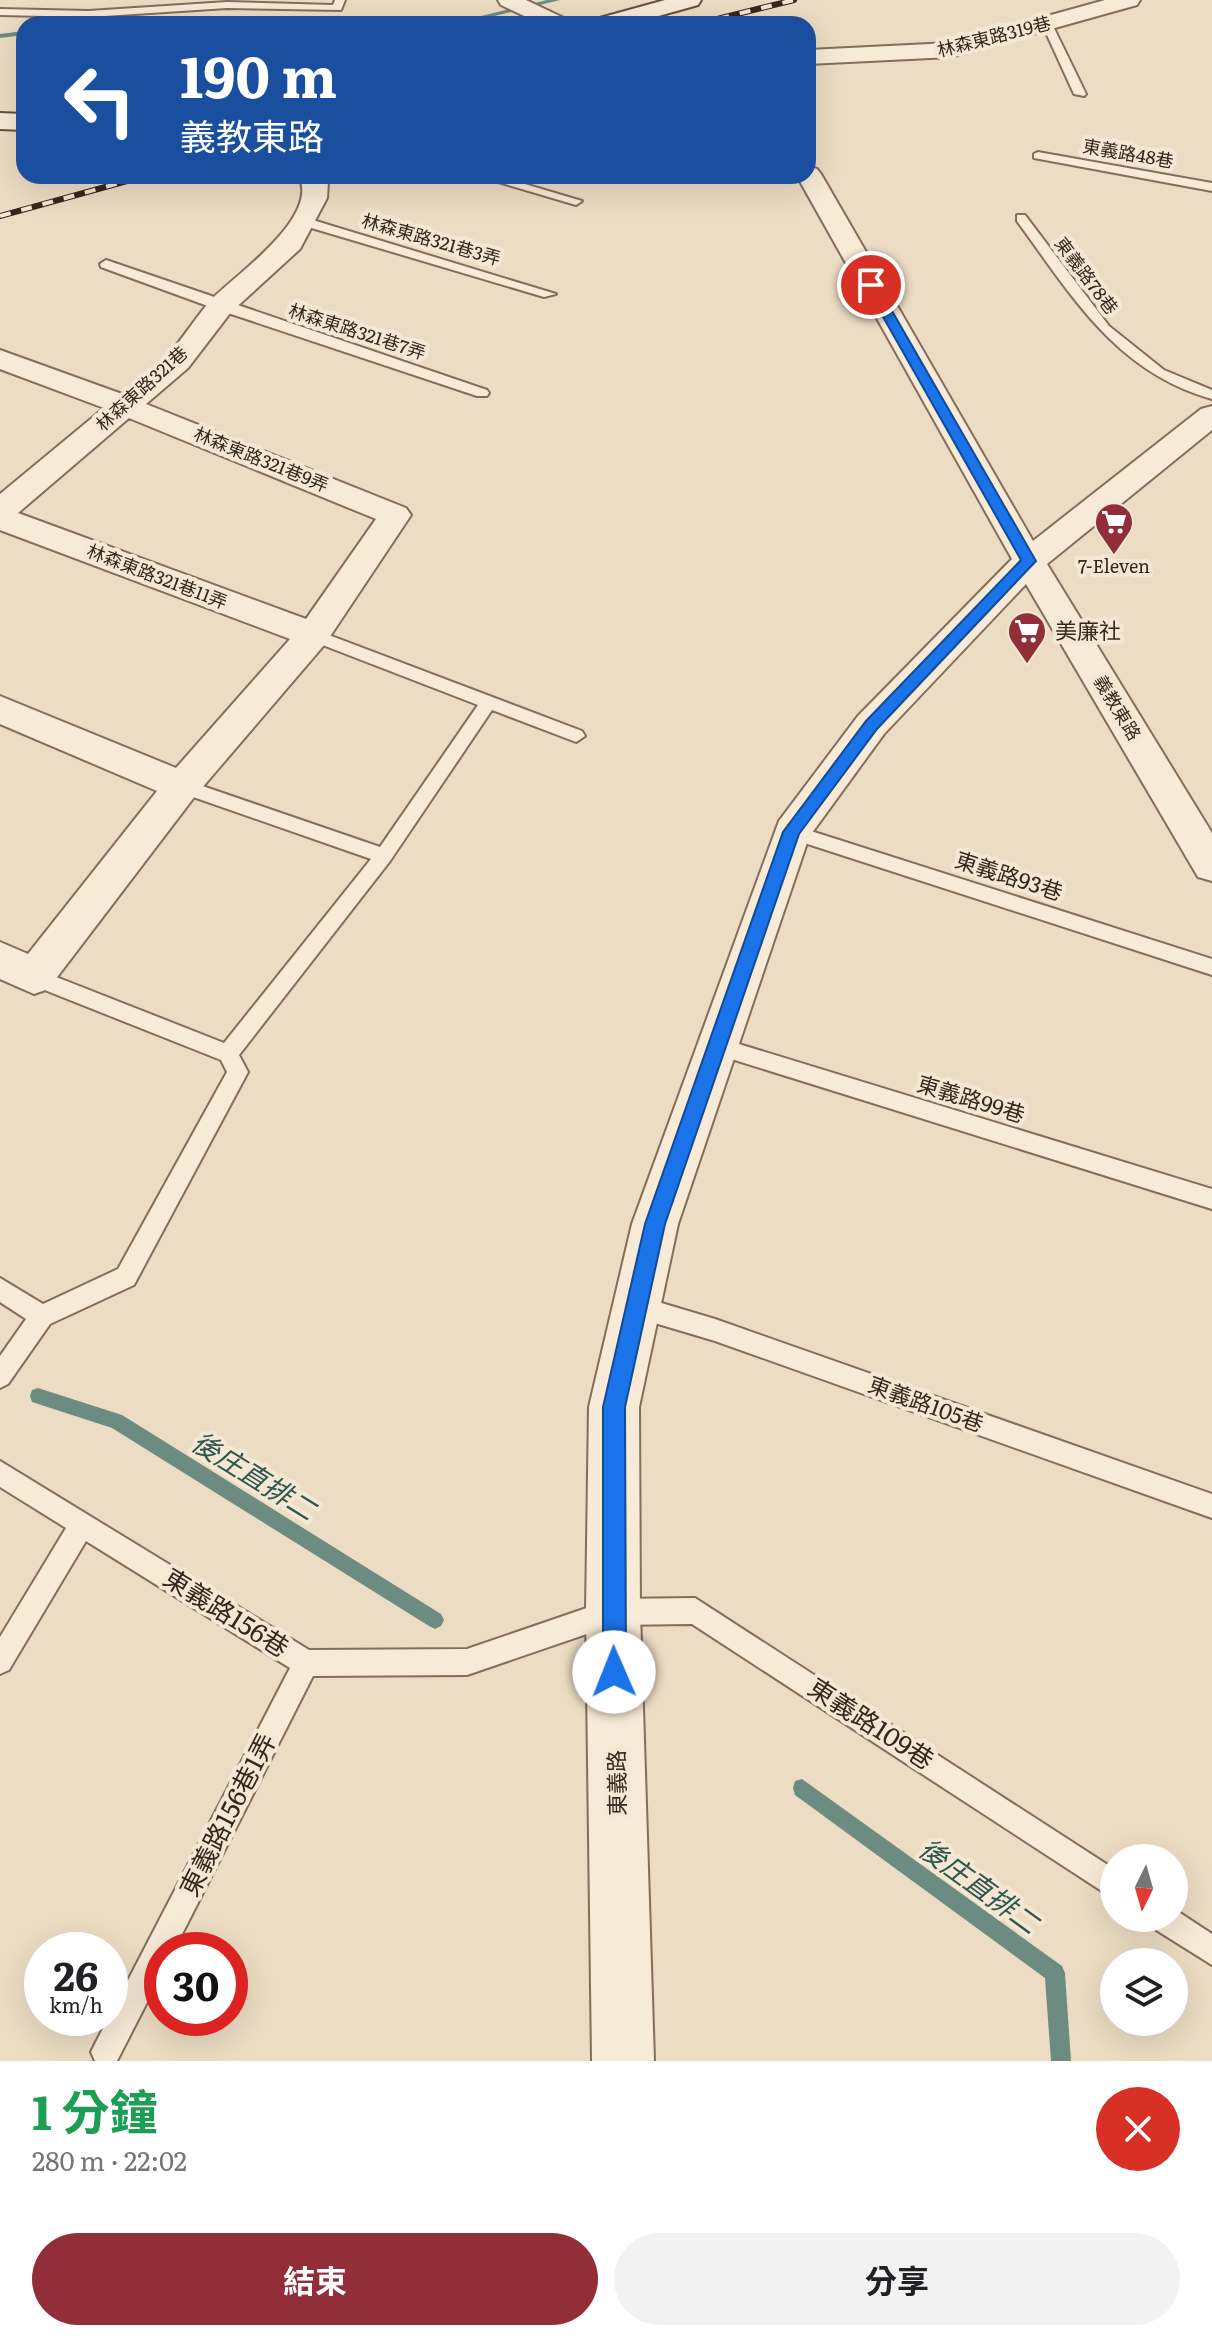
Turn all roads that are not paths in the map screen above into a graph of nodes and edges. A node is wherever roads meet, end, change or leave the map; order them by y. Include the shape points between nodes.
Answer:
1 (26, 0) edge
2 (98, 0) edge
3 (340, 0) edge
4 (509, 0) edge
5 (690, 0) edge
6 (1129, 0) edge
7 (228, 3) edge
8 (0, 12) edge
9 (17, 13) junction
10 (89, 14) junction
11 (542, 16) edge
12 (633, 16) edge
13 (1047, 24) junction
14 (816, 57) edge
15 (1080, 94) dead end
16 (1038, 156) dead end
17 (320, 184) edge
18 (513, 184) edge
19 (814, 184) edge
20 (1212, 187) edge
21 (576, 201) dead end
22 (1021, 218) dead end
23 (302, 221) junction
24 (106, 264) dead end
25 (549, 294) dead end
26 (221, 306) junction
27 (0, 359) edge
28 (482, 393) dead end
29 (1212, 395) edge
30 (126, 406) junction
31 (1212, 415) edge
32 (0, 511) edge
33 (0, 518) edge
34 (1029, 561) junction
35 (313, 635) junction
36 (489, 702) junction
37 (0, 709) edge
38 (576, 736) dead end
39 (182, 786) junction
40 (792, 832) junction
41 (384, 856) junction
42 (1212, 866) edge
43 (1212, 967) edge
44 (17, 968) edge
45 (716, 1046) junction
46 (228, 1054) junction
47 (1212, 1199) edge
48 (0, 1289) edge
49 (638, 1307) junction
50 (42, 1316) junction
51 (0, 1376) edge
52 (0, 1473) edge
53 (1212, 1506) edge
54 (82, 1524) junction
55 (613, 1612) junction
56 (0, 1661) edge
57 (306, 1663) junction
58 (1100, 1876) edge
59 (1184, 1932) edge
60 (1212, 1951) edge
61 (106, 2052) dead end
62 (623, 2061) edge

1 - 9 lane
2 - 10 lane
3 - 7 lane via 337,8
4 - 11 street
5 - 12 main road
6 - 13 street, 林森東路319巷
7 - 10 lane
8 - 9 lane
9 - 10 lane
13 - 14 street, 林森東路319巷 via 951,50
13 - 15 lane
16 - 20 lane, 東義路48巷
17 - 23 street, 林森東路321巷
18 - 21 lane
19 - 34 street, 義教東路
22 - 29 lane, 東義路78巷 via 1104,329 1159,373
23 - 25 lane, 林森東路321巷3弄
23 - 26 street, 林森東路321巷 via 291,243
24 - 26 lane, 林森東路321巷7弄
26 - 28 lane, 林森東路321巷7弄
26 - 30 street, 林森東路321巷 via 178,362
27 - 30 street, 林森東路321巷9弄
30 - 32 street, 林森東路321巷
30 - 35 street, 林森東路321巷9弄 via 395,515
31 - 34 street, 東義路
33 - 35 street, 林森東路321巷11弄
34 - 40 street, 東義路 via 871,725
34 - 42 street, 義教東路
35 - 36 lane
35 - 39 street
36 - 38 lane
36 - 41 lane
37 - 39 street
39 - 41 lane
39 - 44 street
40 - 43 lane, 東義路93巷
40 - 45 street, 東義路
41 - 46 lane
44 - 46 lane
45 - 47 lane, 東義路99巷
45 - 49 street, 東義路 via 655,1224
46 - 50 lane via 238,1072 126,1277
48 - 50 lane
49 - 53 lane, 東義路105巷 via 731,1335
49 - 55 street, 東義路 via 614,1407
50 - 51 lane
52 - 54 lane, 東義路156巷
54 - 56 lane
54 - 57 lane, 東義路156巷
55 - 57 lane, 東義路156巷 via 467,1662
55 - 58 lane, 東義路109巷 via 695,1611
55 - 62 street, 東義路
57 - 61 lane, 東義路156巷1弄
59 - 60 lane

